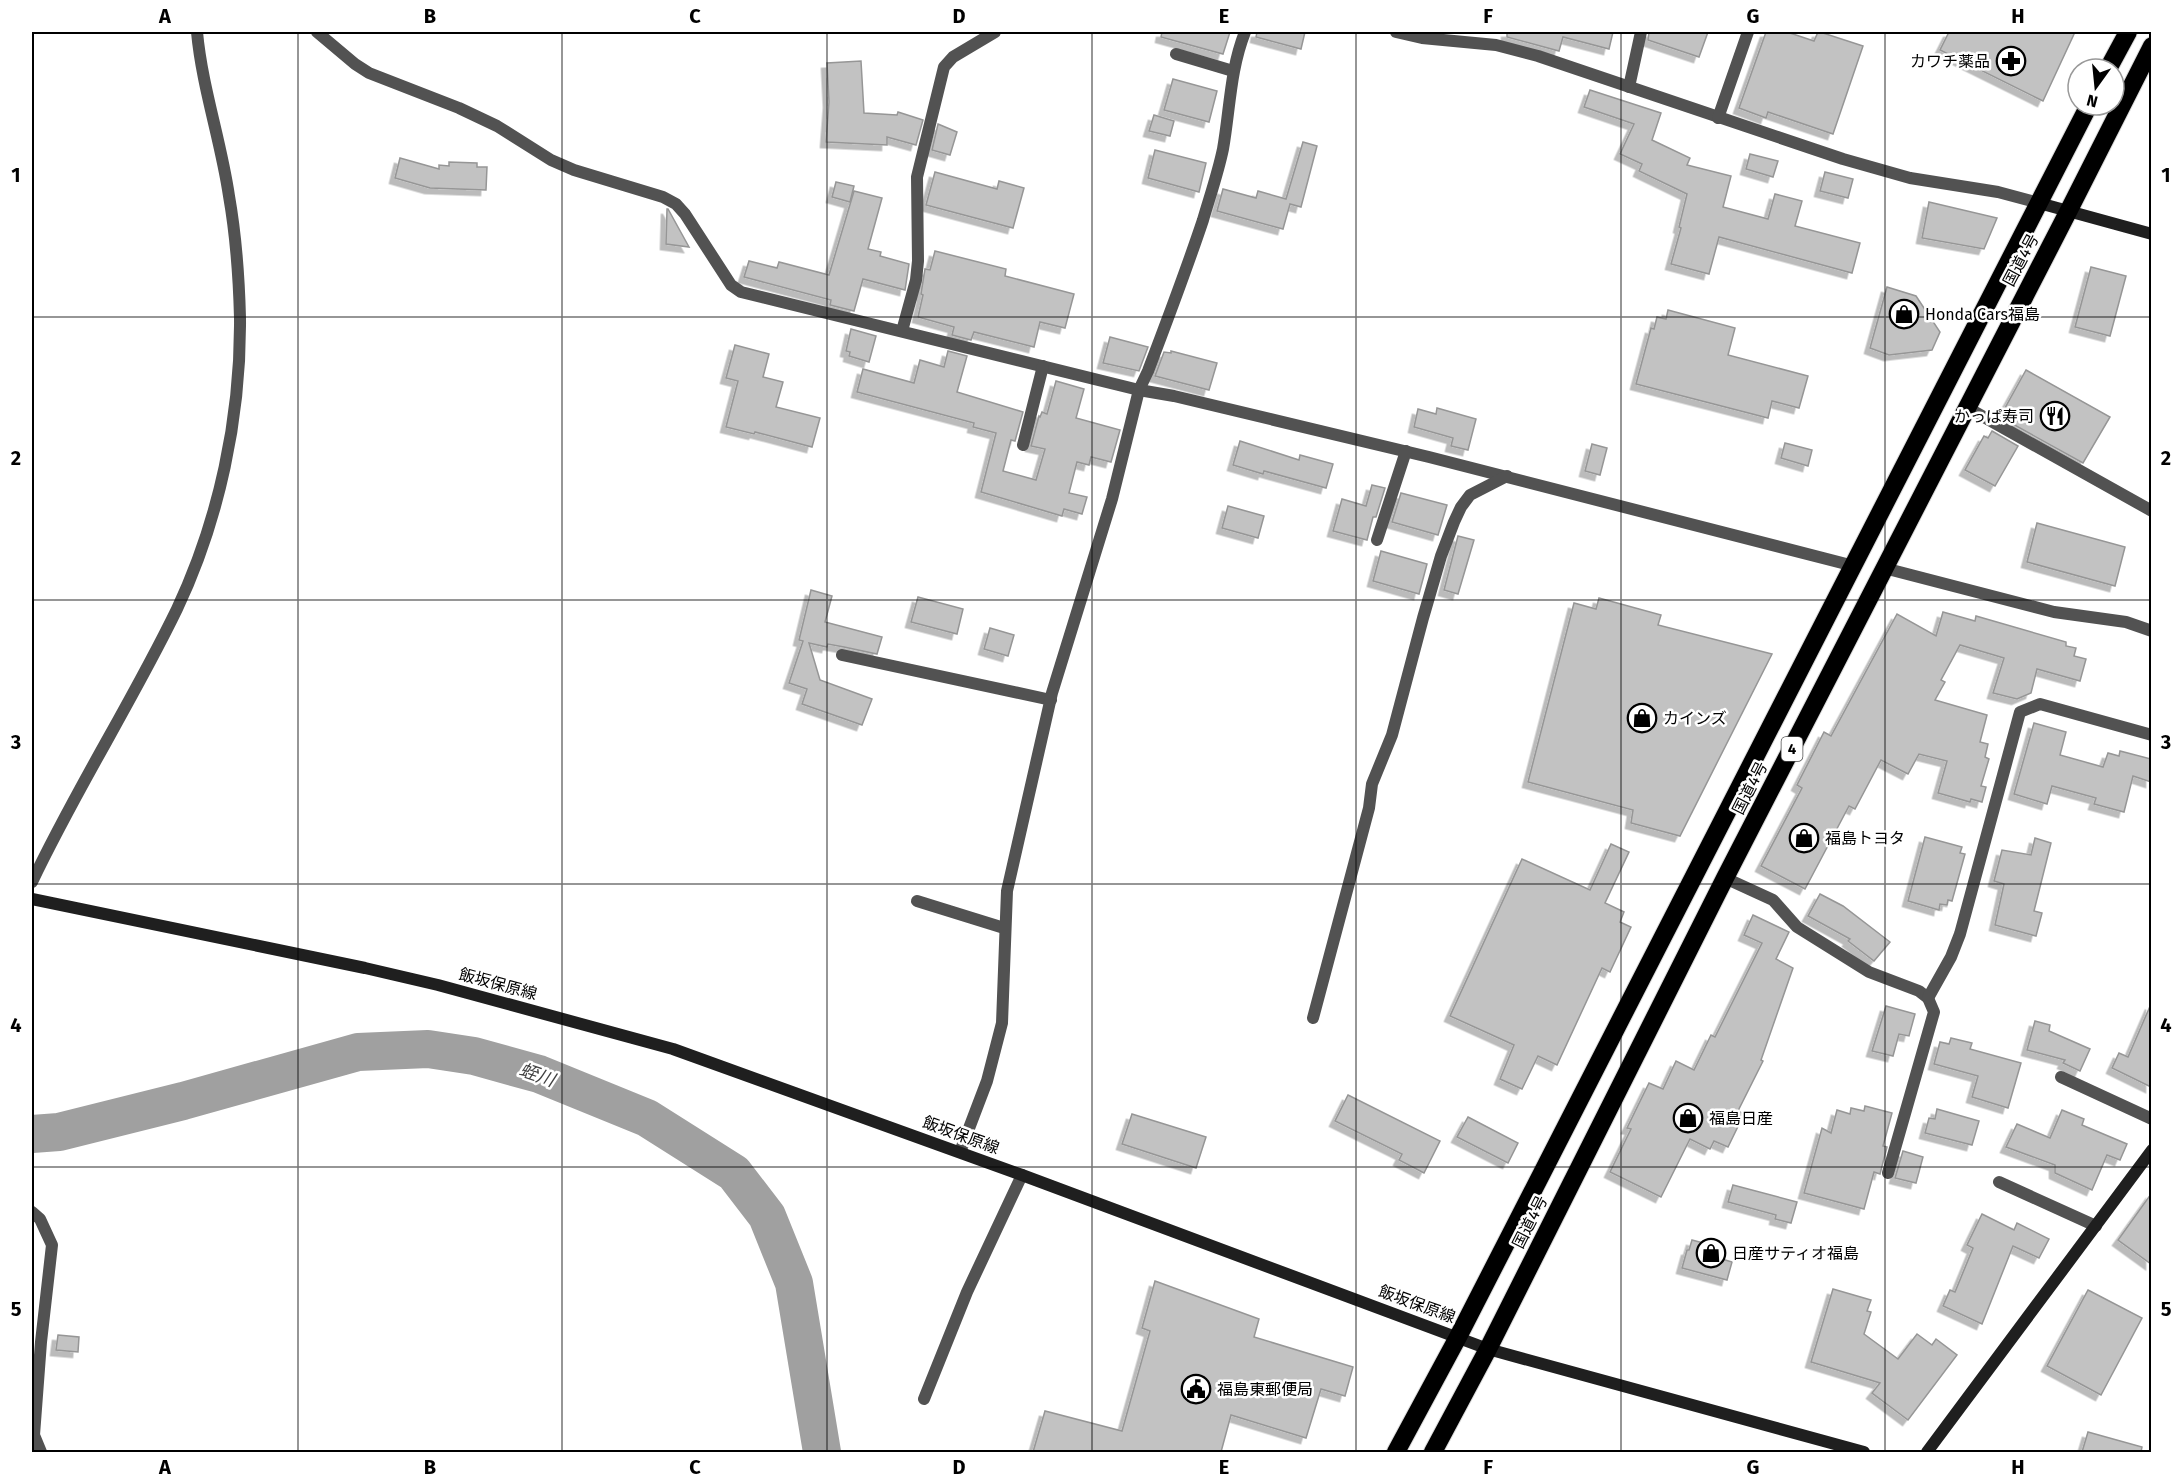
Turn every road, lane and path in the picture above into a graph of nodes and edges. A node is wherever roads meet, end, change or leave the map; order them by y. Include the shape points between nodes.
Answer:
1 (197, 32) edge
2 (317, 32) edge
3 (995, 32) edge
4 (1245, 32) edge
5 (1395, 32) edge
6 (1641, 32) edge
7 (1748, 32) edge
8 (2127, 32) edge
9 (2151, 46) edge
10 (1176, 54) dead end
11 (2114, 57) edge
12 (1233, 71) junction
13 (1629, 87) junction
14 (2084, 117) edge
15 (1718, 118) junction
16 (2039, 203) junction
17 (2068, 212) junction
18 (2151, 234) edge
19 (902, 331) junction
20 (1043, 366) junction
21 (1139, 390) junction
22 (1966, 407) junction
23 (1023, 445) dead end
24 (1406, 451) junction
25 (1507, 476) junction
26 (2151, 511) edge
27 (1377, 540) dead end
28 (1854, 566) junction
29 (1884, 567) junction
30 (2151, 632) edge
31 (842, 655) dead end
32 (1051, 700) junction
33 (2151, 735) edge
34 (1725, 878) junction
35 (32, 882) edge
36 (32, 899) edge
37 (917, 901) dead end
38 (1005, 928) junction
39 (1928, 999) junction
40 (1313, 1018) dead end
41 (2061, 1077) dead end
42 (2151, 1119) edge
43 (2151, 1150) edge
44 (960, 1152) junction
45 (1888, 1173) dead end
46 (1022, 1175) junction
47 (2000, 1182) dead end
48 (32, 1212) edge
49 (2096, 1226) junction
50 (1458, 1337) junction
51 (1488, 1349) junction
52 (924, 1399) dead end
53 (41, 1452) edge
54 (1396, 1452) edge
55 (1434, 1452) edge
56 (1864, 1452) edge
57 (1927, 1452) edge

1 - 35 street via 236,249 240,318 233,422 213,514 177,608 60,822
2 - 19 street via 369,73 497,126 551,160 676,204 731,285 741,292
3 - 19 street via 953,57 944,67 917,177 918,261
4 - 12 street
5 - 13 street via 1496,45
6 - 13 street
7 - 15 street
8 - 11 highway
9 - 17 highway, 国道4号 / 4
10 - 12 street
12 - 21 street via 1223,149 1210,196
13 - 15 street
14 - 16 highway, 国道4号 / 4
15 - 16 street via 1910,178
16 - 17 main road
16 - 28 highway, 国道4号 / 4
17 - 18 main road
17 - 22 highway, 国道4号 / 4
19 - 20 street
20 - 21 street
20 - 23 street
21 - 24 street
21 - 32 street via 1112,499
22 - 26 street
22 - 29 highway, 国道4号 / 4
24 - 25 street
24 - 27 street
25 - 28 street
25 - 40 street via 1470,495 1441,556 1392,735 1372,784
28 - 50 highway, 国道4号 / 4
29 - 30 street via 2054,612 2126,622
29 - 34 highway, 国道4号 / 4
31 - 32 street
32 - 38 street via 1007,891
33 - 39 street via 2040,704 2020,712 1960,934
34 - 39 street via 1773,900 1797,927 1869,972 1919,991
34 - 51 highway, 国道4号 / 4
36 - 44 main road, 飯坂保原線 via 365,968 673,1049
37 - 38 street
38 - 44 street via 1002,1023 987,1081
39 - 45 street via 1934,1012
41 - 42 street
43 - 49 main road
44 - 46 main road, 飯坂保原線
46 - 50 main road, 飯坂保原線
46 - 52 street via 967,1292
47 - 49 street
48 - 53 street via 40,1219 52,1245 34,1435
49 - 57 main road
50 - 51 main road, 飯坂保原線
50 - 54 highway, 国道4号 / 4
51 - 55 highway, 国道4号 / 4
51 - 56 main road, 飯坂保原線

